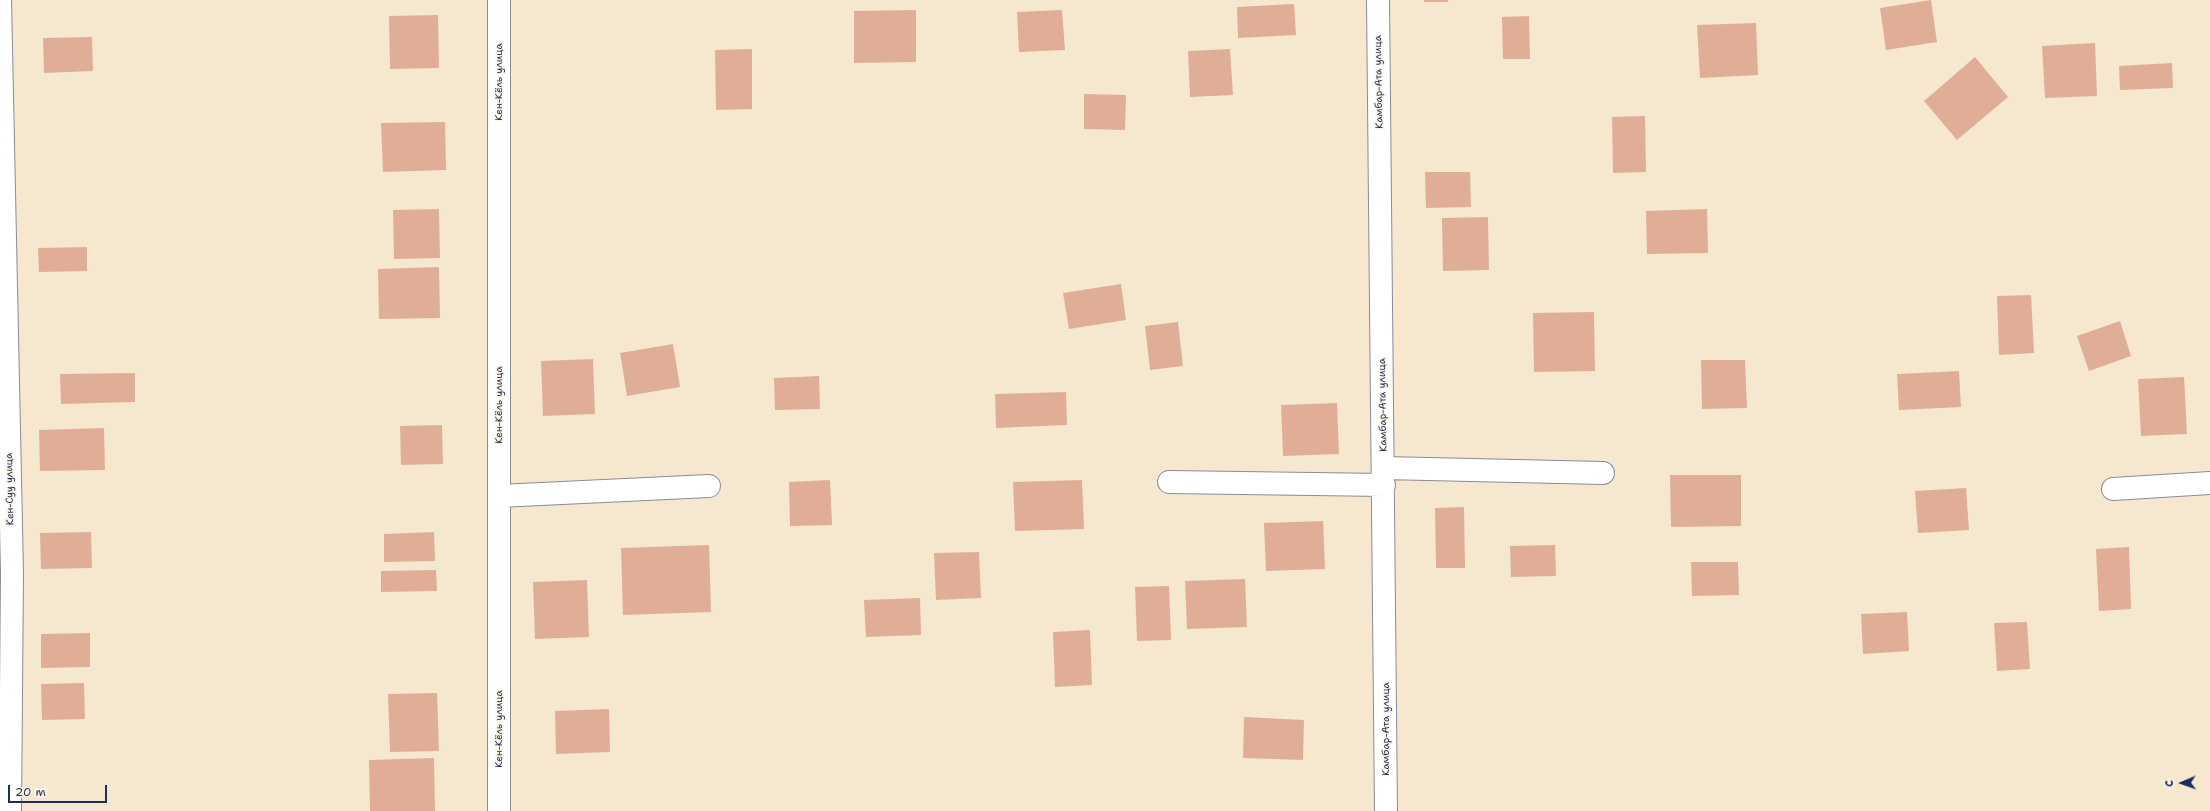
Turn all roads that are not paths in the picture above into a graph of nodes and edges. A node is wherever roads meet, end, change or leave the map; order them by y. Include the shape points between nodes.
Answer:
1 (0, 0) edge
2 (499, 0) edge
3 (1378, 0) edge
4 (1603, 473) dead end
5 (1384, 476) junction
6 (1169, 482) dead end
7 (2210, 483) edge
8 (709, 486) dead end
9 (2113, 489) dead end
10 (499, 496) junction
11 (6, 573) edge
12 (10, 811) edge
13 (500, 811) edge
14 (1386, 811) edge

1 - 11 street, Кен-Суу улица
2 - 10 street, Кен-Кёль улица
3 - 5 street, Камбар-Ата улица
4 - 5 street
5 - 6 street
5 - 14 street, Камбар-Ата улица
7 - 9 street
8 - 10 street
10 - 13 street, Кен-Кёль улица
11 - 12 street, Кен-Суу улица

